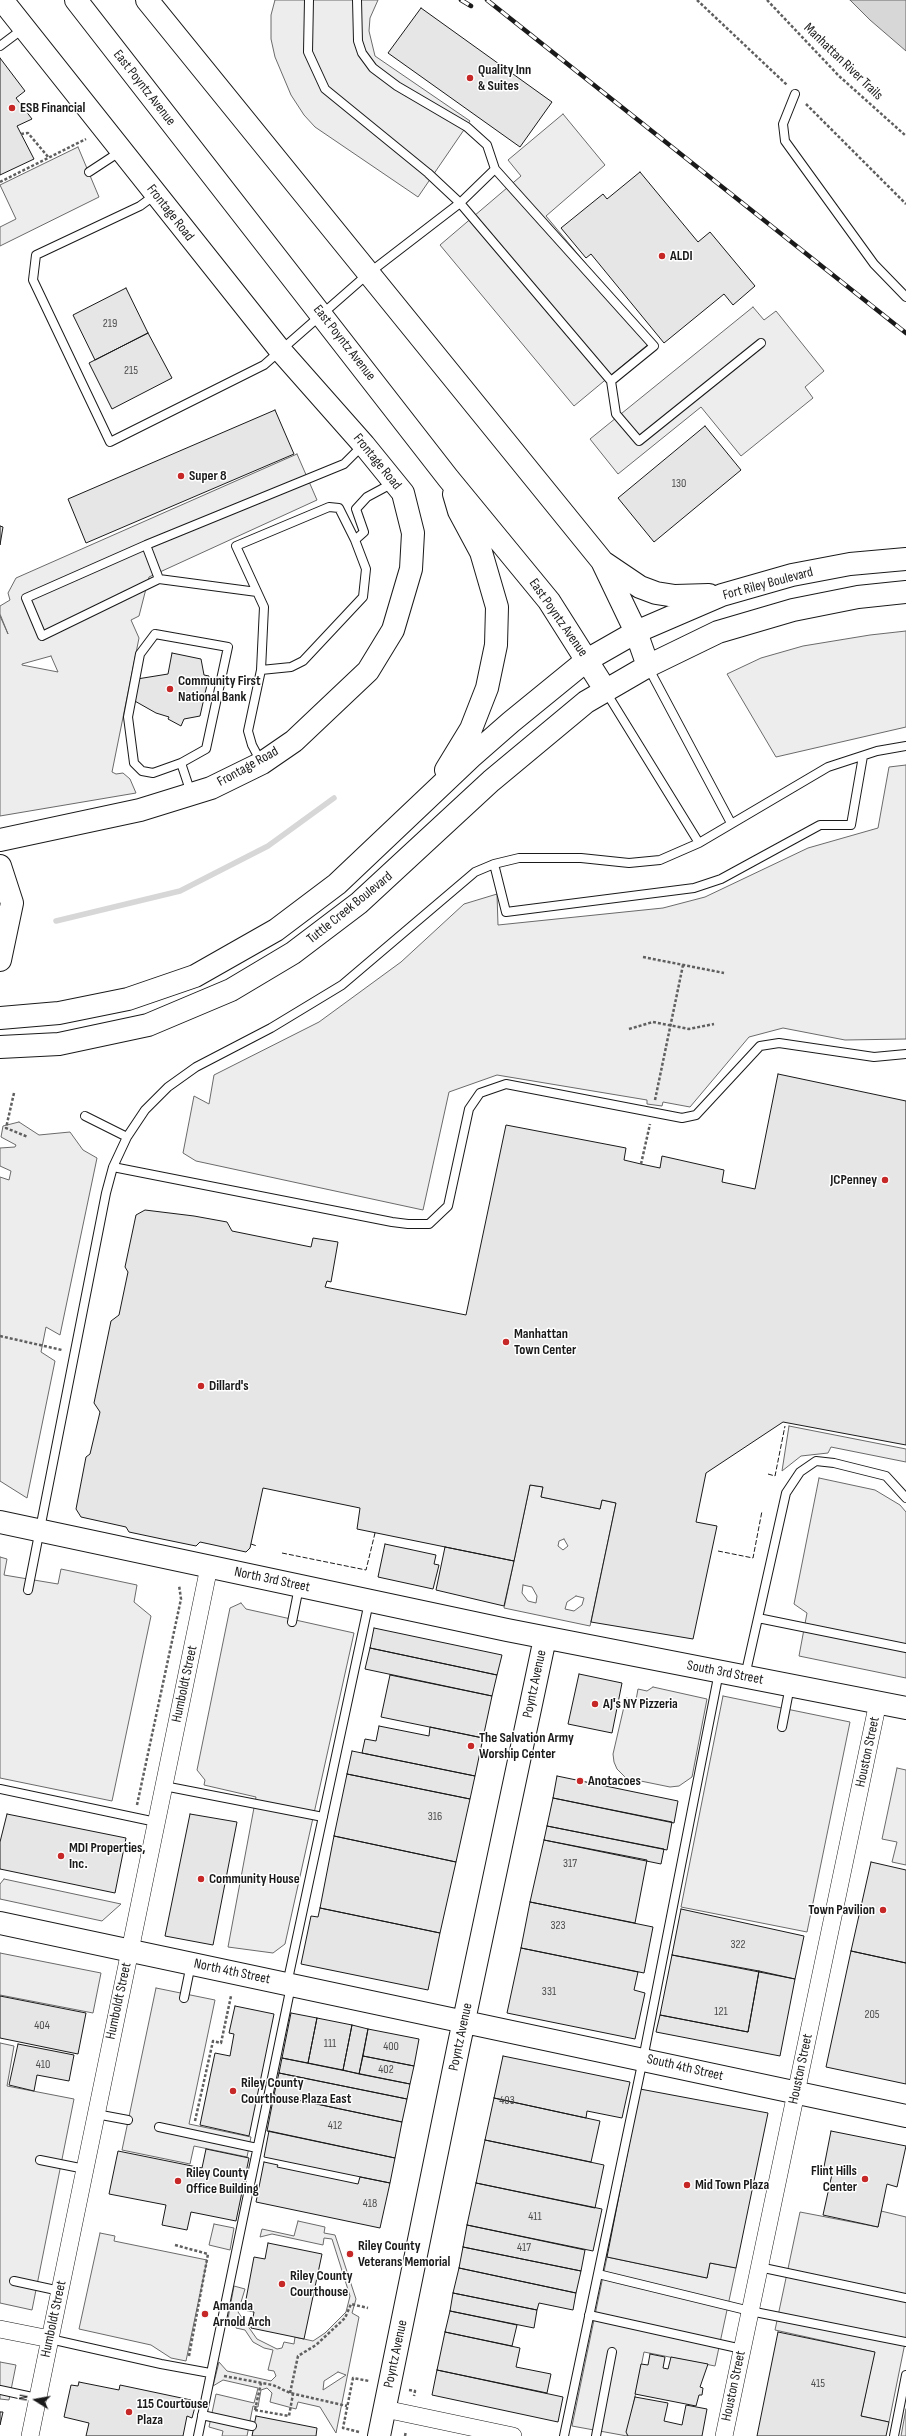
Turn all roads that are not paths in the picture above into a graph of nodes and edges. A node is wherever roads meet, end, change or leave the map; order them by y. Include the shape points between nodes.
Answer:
1 (2, 0) edge
2 (76, 0) edge
3 (147, 0) edge
4 (309, 0) edge
5 (357, 0) edge
6 (24, 27) junction
7 (0, 46) edge
8 (795, 94) dead end
9 (122, 151) junction
10 (495, 169) junction
11 (89, 172) dead end
12 (155, 195) junction
13 (460, 203) junction
14 (369, 273) junction
15 (906, 297) edge
16 (321, 314) junction
17 (761, 343) dead end
18 (280, 350) junction
19 (611, 381) junction
20 (364, 445) junction
21 (448, 478) junction
22 (394, 482) junction
23 (355, 540) junction
24 (146, 545) junction
25 (906, 559) edge
26 (602, 561) junction
27 (159, 579) junction
28 (257, 592) junction
29 (906, 592) edge
30 (722, 595) junction
31 (636, 632) junction
32 (587, 660) junction
33 (648, 666) junction
34 (261, 670) junction
35 (606, 691) junction
36 (906, 746) edge
37 (863, 756) junction
38 (181, 763) junction
39 (262, 763) junction
40 (191, 794) junction
41 (417, 809) junction
42 (731, 823) junction
43 (0, 840) edge
44 (699, 843) junction
45 (494, 864) junction
46 (0, 866) edge
47 (0, 960) edge
48 (0, 1018) edge
49 (0, 1047) edge
50 (906, 1054) edge
51 (85, 1116) dead end
52 (127, 1137) junction
53 (114, 1167) junction
54 (906, 1498) edge
55 (0, 1522) edge
56 (40, 1530) junction
57 (209, 1567) junction
58 (300, 1586) junction
59 (28, 1590) dead end
60 (369, 1601) junction
61 (758, 1618) junction
62 (292, 1622) dead end
63 (545, 1638) junction
64 (906, 1648) edge
65 (719, 1672) junction
66 (745, 1677) junction
67 (790, 1685) junction
68 (878, 1702) junction
69 (906, 1708) edge
70 (782, 1727) dead end
71 (164, 1786) junction
72 (0, 1789) edge
73 (323, 1817) junction
74 (156, 1822) junction
75 (0, 1923) edge
76 (130, 1951) junction
77 (192, 1964) junction
78 (289, 1984) junction
79 (184, 1998) dead end
80 (464, 2021) junction
81 (643, 2058) junction
82 (795, 2093) junction
83 (96, 2114) junction
84 (906, 2116) edge
85 (128, 2120) dead end
86 (159, 2127) dead end
87 (258, 2148) junction
88 (40, 2160) dead end
89 (85, 2169) junction
90 (759, 2267) junction
91 (598, 2274) junction
92 (14, 2281) dead end
93 (60, 2291) junction
94 (906, 2298) edge
95 (750, 2311) junction
96 (589, 2315) junction
97 (0, 2329) edge
98 (50, 2339) junction
99 (906, 2342) edge
100 (742, 2349) junction
101 (612, 2352) dead end
102 (210, 2373) junction
103 (906, 2375) edge
104 (0, 2390) edge
105 (37, 2398) junction
106 (385, 2409) junction
107 (202, 2415) junction
108 (252, 2426) road end
109 (30, 2436) edge
110 (198, 2436) edge
111 (379, 2436) edge
112 (513, 2436) edge
113 (564, 2436) edge
114 (596, 2436) edge
115 (724, 2436) edge
116 (894, 2436) edge

1 - 6 main road, Frontage Road
2 - 16 main road, East Poyntz Avenue
3 - 14 main road
4 - 13 lane via 308,52 325,88 428,173
5 - 10 lane via 358,41 362,53 373,68 397,86 467,127 486,145
6 - 7 lane
6 - 9 main road, Frontage Road
8 - 15 lane via 783,124 785,141 874,264
9 - 11 lane
9 - 12 main road, Frontage Road
10 - 13 lane
10 - 19 lane via 654,346
12 - 18 main road, Frontage Road
12 - 18 lane via 140,206 36,255 33,280 110,442 264,365
13 - 14 lane
13 - 19 lane
14 - 16 lane
14 - 26 main road
16 - 18 lane
16 - 21 main road, East Poyntz Avenue
17 - 19 lane via 639,442 616,414
18 - 20 main road, Frontage Road
20 - 22 main road, Frontage Road
20 - 24 lane via 344,464
21 - 32 main road, East Poyntz Avenue via 549,601
21 - 41 main road via 459,511 481,552 497,607 496,645 487,688 471,729
22 - 23 lane via 367,497 356,509 364,532
22 - 39 main road, Frontage Road via 403,493 413,533 411,569 393,630 368,672 310,728
23 - 28 lane via 339,508 329,507 236,546
23 - 34 lane via 366,569 363,597 303,661 290,667
24 - 27 lane
24 - 27 lane via 26,598 42,636
25 - 30 main road, Fort Riley Boulevard via 850,564 792,575
26 - 30 main road via 640,587 656,593 675,596
26 - 31 main road
27 - 28 lane
28 - 34 lane via 264,607
29 - 33 main road via 858,597 793,610 718,632
30 - 31 main road, Fort Riley Boulevard
31 - 32 main road, Tuttle Creek Boulevard
31 - 33 main road
32 - 35 main road, East Poyntz Avenue
32 - 41 main road, Tuttle Creek Boulevard via 471,757
33 - 35 main road, Tuttle Creek Boulevard
33 - 42 lane
34 - 39 lane via 248,731
35 - 44 lane
35 - 49 main road, Tuttle Creek Boulevard via 586,702 491,781 359,903 286,957 231,990 148,1025 59,1044
36 - 37 lane
37 - 42 lane via 828,767
37 - 45 lane via 851,825 820,825 721,879 694,888 506,912
38 - 38 lane via 206,749 228,647 155,634 140,654 128,717 130,744 134,763 142,771 153,773
38 - 40 lane
39 - 40 main road, Frontage Road via 211,788
40 - 43 main road, Frontage Road via 140,810
41 - 48 main road, Tuttle Creek Boulevard via 337,884 276,930 195,976 128,999 59,1013
42 - 44 lane
44 - 45 lane via 660,860 629,863 545,857 519,858
45 - 52 lane via 475,872 330,993 271,1028 196,1067 168,1087 145,1110
46 - 47 main road via 12,903
50 - 53 lane via 874,1057 779,1043 760,1046 696,1115 682,1118 506,1084 480,1093 469,1109 448,1206 429,1224 400,1223
51 - 52 lane
52 - 53 lane
53 - 56 lane via 106,1192
54 - 61 lane via 886,1476 834,1463 816,1461 800,1472 786,1493
55 - 56 main road, North 3rd Street
56 - 57 main road, North 3rd Street
56 - 59 lane
57 - 58 main road, North 3rd Street
57 - 71 street, Humboldt Street
58 - 60 main road, North 3rd Street
58 - 62 lane
60 - 63 main road, North 3rd Street
60 - 73 lane
61 - 64 lane
61 - 66 lane
63 - 65 main road, South 3rd Street
63 - 80 main road, Poyntz Avenue
65 - 66 main road, South 3rd Street
65 - 81 lane
66 - 67 main road, South 3rd Street
67 - 68 main road, South 3rd Street
67 - 70 lane
68 - 69 main road, South 3rd Street
68 - 82 street, Houston Street
71 - 73 lane
71 - 74 street, Humboldt Street
72 - 74 lane
73 - 78 lane
74 - 76 street, Humboldt Street
75 - 76 main road, North 4th Street
76 - 77 main road, North 4th Street
76 - 83 street, Humboldt Street
77 - 78 main road, North 4th Street
77 - 79 lane
78 - 80 main road, North 4th Street
78 - 87 lane
80 - 81 main road, South 4th Street
80 - 106 main road, Poyntz Avenue
81 - 82 main road, South 4th Street
81 - 91 lane
82 - 84 main road, South 4th Street
82 - 90 street, Houston Street
83 - 85 lane
83 - 89 street, Humboldt Street
86 - 87 lane
87 - 102 lane
88 - 89 lane
89 - 93 street, Humboldt Street
90 - 94 lane
90 - 95 street, Houston Street
91 - 95 lane
91 - 96 lane
92 - 93 lane
93 - 98 street, Humboldt Street
95 - 99 lane
95 - 100 street, Houston Street
96 - 100 lane
96 - 113 lane
97 - 98 street
98 - 102 lane
98 - 105 street, Humboldt Street
100 - 115 street, Houston Street
101 - 114 lane
102 - 107 lane
103 - 116 lane
104 - 105 lane
105 - 109 street, Humboldt Street
106 - 111 main road, Poyntz Avenue
106 - 112 street
107 - 108 lane
107 - 110 lane

